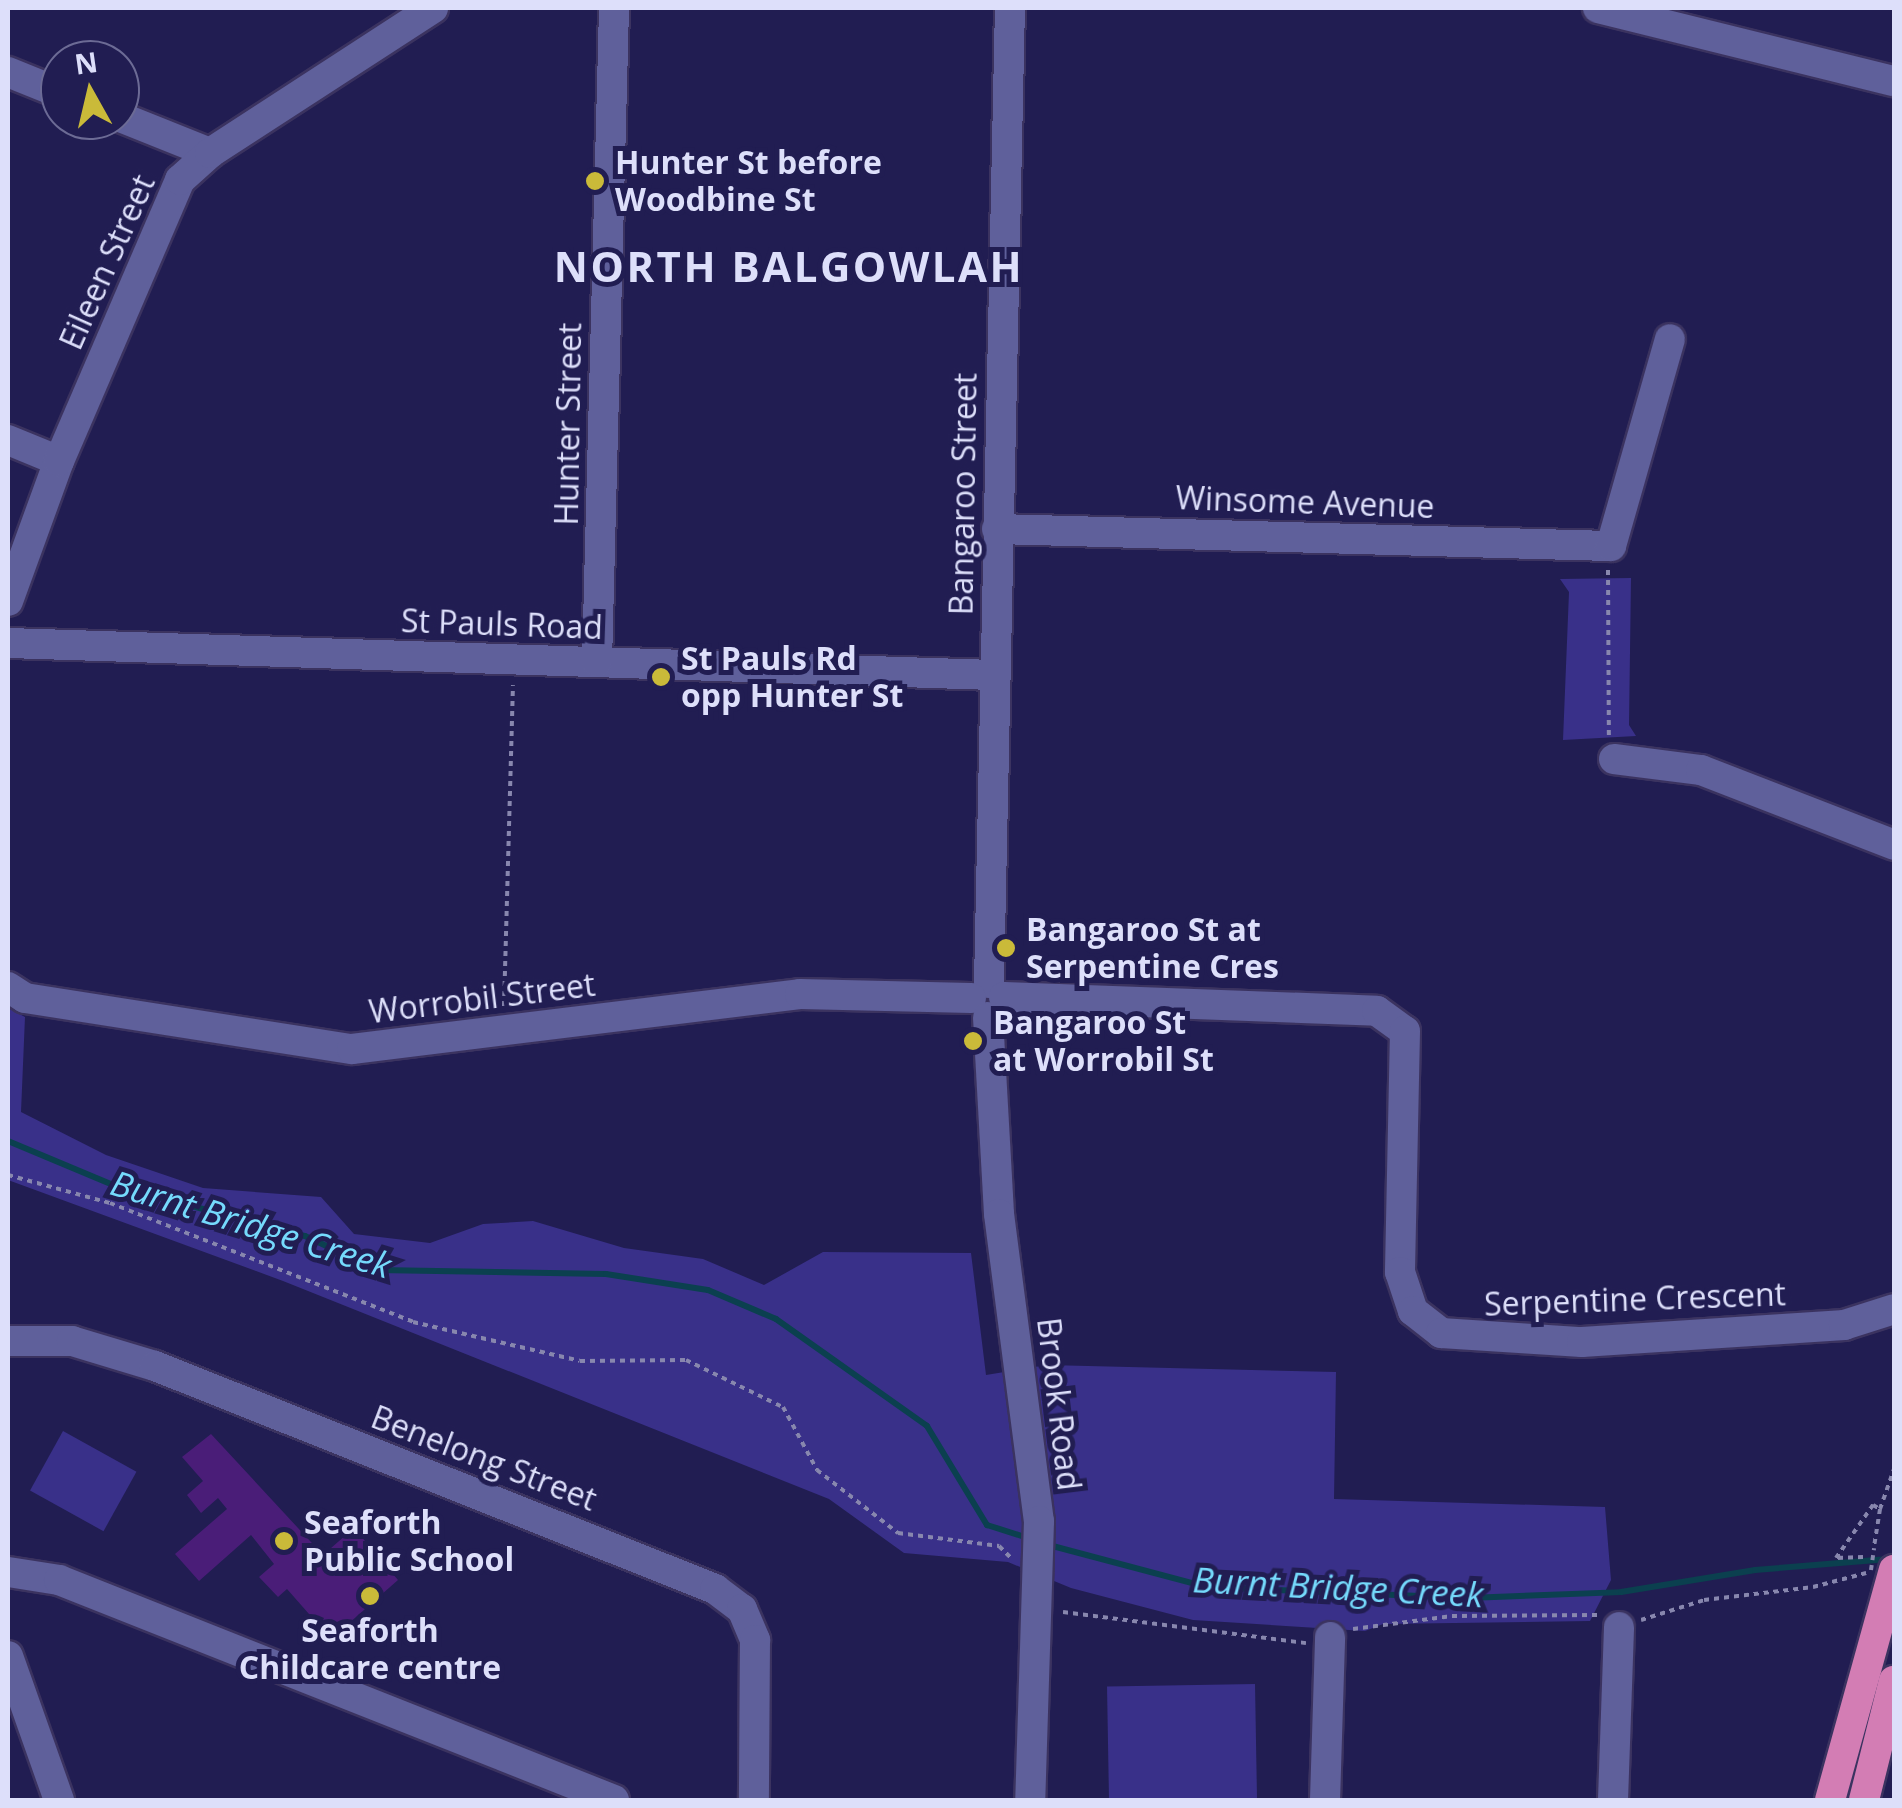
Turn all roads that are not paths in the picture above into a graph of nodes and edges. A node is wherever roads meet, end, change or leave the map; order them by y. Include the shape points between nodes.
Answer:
1 (433, 8) edge
2 (614, 8) edge
3 (1010, 8) edge
4 (1598, 8) edge
5 (1659, 15) edge
6 (8, 72) edge
7 (1894, 81) edge
8 (40, 85) edge
9 (140, 125) edge
10 (210, 153) junction
11 (1670, 339) dead end
12 (8, 440) edge
13 (59, 460) junction
14 (997, 528) junction
15 (8, 600) edge
16 (8, 643) edge
17 (597, 662) junction
18 (993, 675) junction
19 (1614, 759) road end
20 (1894, 845) edge
21 (8, 988) edge
22 (988, 999) junction
23 (1894, 1309) edge
24 (8, 1342) edge
25 (1883, 1565) edge
26 (8, 1572) edge
27 (1619, 1627) road end
28 (1330, 1637) road end
29 (8, 1656) edge
30 (1894, 1682) edge
31 (59, 1800) edge
32 (614, 1800) edge
33 (754, 1800) edge
34 (1030, 1800) edge
35 (1326, 1800) edge
36 (1613, 1800) edge
37 (1830, 1800) edge
38 (1864, 1800) edge

1 - 10 street, Eileen Street
2 - 17 street, Hunter Street
3 - 14 street, Bangaroo Street
4 - 5 street
5 - 7 street
6 - 8 street
9 - 10 street
10 - 13 street, Eileen Street via 171,196
11 - 14 street, Winsome Avenue via 1611,546
12 - 13 street
13 - 15 street, Eileen Street
14 - 18 street, Bangaroo Street
16 - 17 street, St Pauls Road
17 - 18 street, St Pauls Road
18 - 22 street, Bangaroo Street
19 - 20 street via 1701,770
21 - 22 street, Worrobil Street via 26,998 352,1049 800,994
22 - 23 street, Serpentine Crescent via 1377,1010 1405,1031 1400,1272 1413,1311 1440,1333 1582,1342 1844,1326
22 - 34 street, Brook Road via 999,1214 1039,1521 1030,1561 1040,1610
24 - 33 street, Benelong Street via 72,1341 120,1354 715,1589 742,1609 755,1640
25 - 37 highway
26 - 32 street via 59,1580
27 - 36 street
28 - 35 street
29 - 31 street
30 - 38 highway

